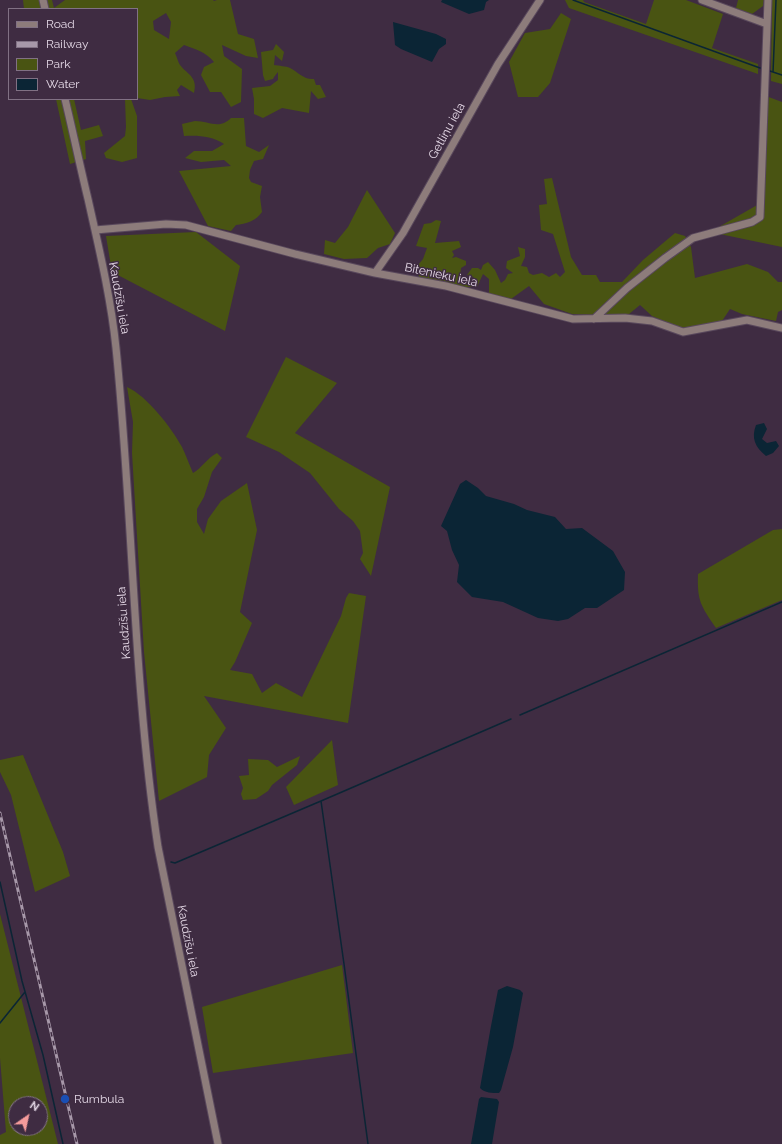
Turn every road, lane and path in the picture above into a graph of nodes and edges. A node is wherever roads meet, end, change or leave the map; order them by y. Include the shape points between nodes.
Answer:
1 (540, 0) edge
2 (702, 0) edge
3 (768, 0) edge
4 (767, 24) junction
5 (65, 100) edge
6 (96, 230) junction
7 (375, 273) junction
8 (594, 319) junction
9 (782, 328) edge
10 (218, 1144) edge

1 - 7 street, Getliņu iela via 494,71 403,233
2 - 4 street
3 - 4 street
4 - 8 street via 760,217 752,222 694,238 640,278
5 - 6 street, Kaudzīšu iela
6 - 7 street, Bitenieku iela via 166,224 186,225
6 - 10 street, Kaudzīšu iela via 116,347 140,686 153,812
7 - 8 street, Bitenieku iela via 446,286 573,319
8 - 9 street, Bitenieku iela via 625,318 652,322 683,332 747,320

